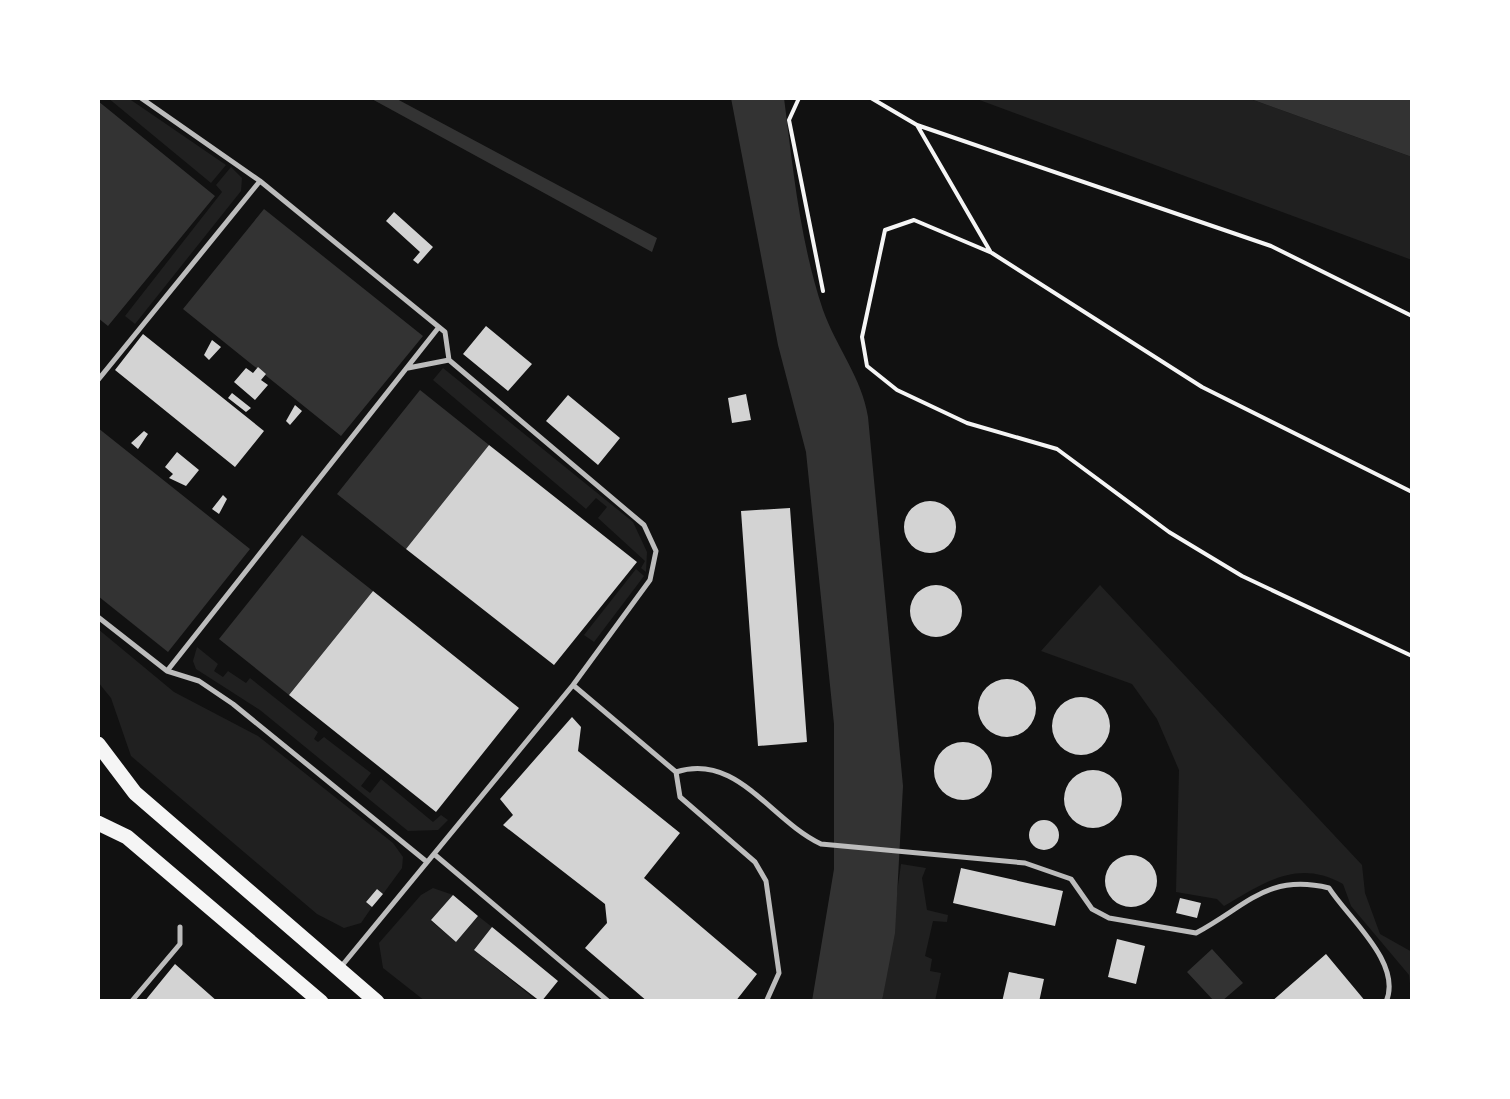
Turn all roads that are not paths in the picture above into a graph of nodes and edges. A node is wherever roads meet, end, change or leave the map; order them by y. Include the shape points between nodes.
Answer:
1 (141, 98) edge
2 (260, 181) junction
3 (438, 327) junction
4 (449, 360) junction
5 (406, 368) junction
6 (98, 380) edge
7 (98, 617) edge
8 (167, 672) junction
9 (573, 685) junction
10 (98, 745) edge
11 (676, 772) junction
12 (98, 823) edge
13 (434, 854) junction
14 (427, 862) junction
15 (180, 926) dead end
16 (338, 970) junction
17 (132, 1002) edge
18 (321, 1002) edge
19 (377, 1002) edge
20 (609, 1002) edge
21 (766, 1002) edge
22 (1386, 1002) edge

1 - 2 lane
2 - 3 lane
2 - 6 lane
3 - 4 lane via 445,332
3 - 5 lane
4 - 5 lane
4 - 9 lane via 644,525 656,551 650,580
5 - 8 lane
7 - 8 lane
8 - 14 lane via 233,704
9 - 11 lane
9 - 13 lane
10 - 16 main road via 135,793
11 - 21 lane via 680,797 755,862 766,881 779,973
11 - 22 lane via 698,764 733,775 795,832 821,844 1048,869 1071,879 1092,909 1110,918 1196,933 1285,882 1329,888 1383,960
12 - 18 main road via 127,836
13 - 14 lane
13 - 20 lane
14 - 16 lane
15 - 17 lane via 180,944
16 - 19 main road

